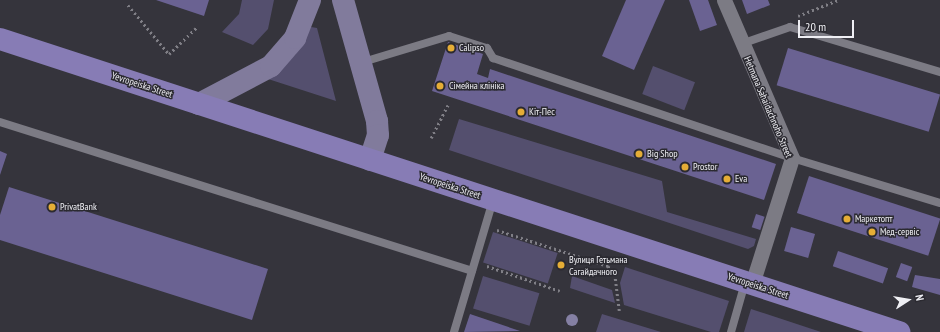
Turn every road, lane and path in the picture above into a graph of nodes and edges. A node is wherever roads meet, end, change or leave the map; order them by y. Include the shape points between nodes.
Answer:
1 (310, 0) edge
2 (343, 0) edge
3 (724, 0) edge
4 (128, 5) dead end
5 (197, 27) dead end
6 (0, 39) edge
7 (741, 44) junction
8 (363, 62) junction
9 (940, 72) edge
10 (199, 104) junction
11 (448, 105) dead end
12 (0, 122) edge
13 (431, 138) dead end
14 (792, 158) junction
15 (370, 160) junction
16 (493, 200) junction
17 (940, 203) edge
18 (486, 227) junction
19 (475, 262) junction
20 (472, 271) junction
21 (749, 283) junction
22 (560, 291) dead end
23 (620, 312) dead end
24 (454, 332) edge
25 (731, 332) edge
26 (900, 332) edge

1 - 10 main road via 295,38 277,61 240,85
2 - 8 main road
3 - 7 street, Hetmana Sahaidachnoho Street
4 - 5 path via 169,54
6 - 10 main road, Yevropeiska Street
7 - 9 lane via 790,27
7 - 14 street, Hetmana Sahaidachnoho Street
8 - 14 lane via 449,36 487,48 493,58
8 - 15 main road via 378,135
10 - 15 main road, Yevropeiska Street
11 - 13 path
12 - 20 lane
14 - 17 lane
14 - 21 street, Hetmana Sahaidachnoho Street
15 - 16 main road, Yevropeiska Street
16 - 18 lane
16 - 21 main road, Yevropeiska Street
18 - 19 lane
18 - 23 path via 608,266 614,274
19 - 20 lane
19 - 22 path
20 - 24 lane
21 - 25 lane
21 - 26 main road, Yevropeiska Street

